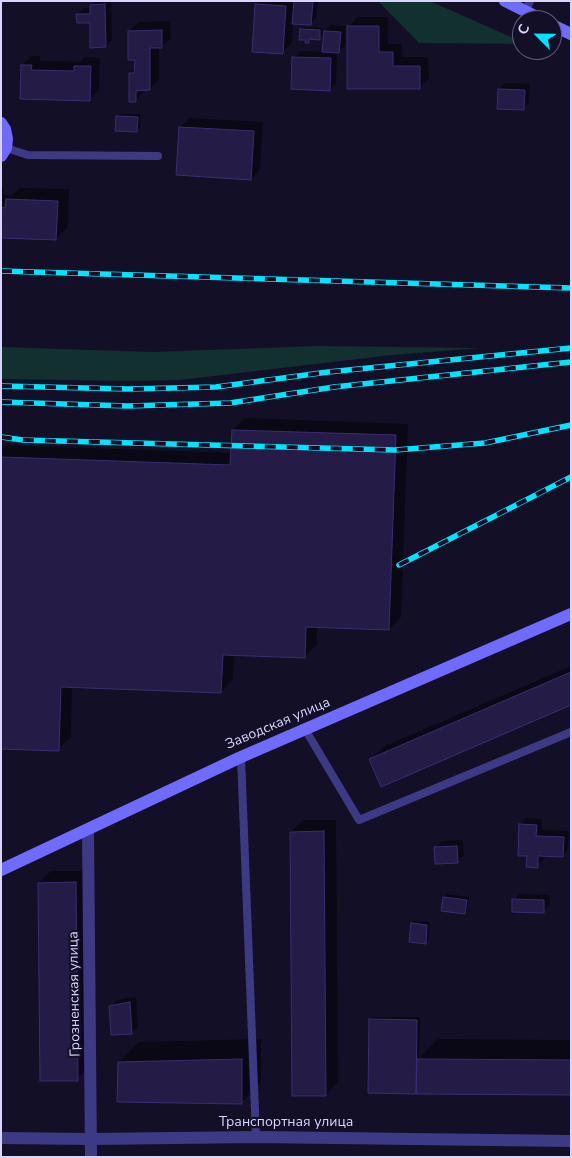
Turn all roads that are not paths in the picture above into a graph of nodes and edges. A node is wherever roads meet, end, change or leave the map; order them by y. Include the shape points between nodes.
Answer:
1 (506, 1) edge
2 (528, 6) edge
3 (1, 123) edge
4 (3, 152) edge
5 (158, 156) dead end
6 (571, 614) edge
7 (306, 729) junction
8 (571, 732) edge
9 (241, 757) junction
10 (88, 830) junction
11 (1, 870) edge
12 (256, 1137) junction
13 (1, 1138) edge
14 (91, 1139) junction
15 (571, 1141) edge
16 (91, 1157) edge

1 - 2 street
3 - 4 street via 7,139
4 - 5 lane
6 - 7 street, Заводская улица
7 - 8 lane via 359,820
7 - 9 street, Заводская улица
9 - 10 street, Заводская улица
9 - 12 lane
10 - 11 street, Заводская улица
10 - 14 street, Грозненская улица
12 - 14 street, Транспортная улица
12 - 15 street, Транспортная улица
13 - 14 street, Транспортная улица
14 - 16 street, Грозненская улица

